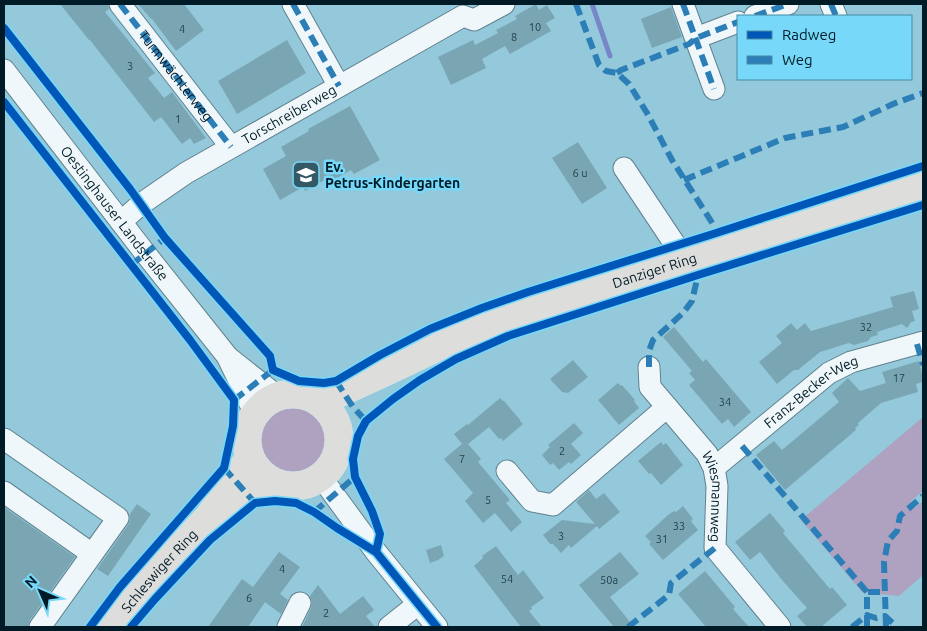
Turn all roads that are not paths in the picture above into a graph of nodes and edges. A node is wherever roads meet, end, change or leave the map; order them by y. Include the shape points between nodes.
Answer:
1 (120, 4) edge
2 (293, 4) edge
3 (504, 4) edge
4 (684, 4) edge
5 (788, 4) edge
6 (460, 10) edge
7 (758, 15) edge
8 (737, 22) edge
9 (696, 38) junction
10 (4, 70) edge
11 (339, 86) junction
12 (714, 90) dead end
13 (231, 147) junction
14 (624, 168) dead end
15 (923, 185) edge
16 (121, 222) junction
17 (688, 260) junction
18 (923, 342) edge
19 (227, 356) junction
20 (649, 367) dead end
21 (391, 369) junction
22 (278, 396) junction
23 (319, 402) junction
24 (667, 407) junction
25 (255, 414) junction
26 (337, 424) junction
27 (4, 439) edge
28 (250, 457) junction
29 (714, 468) junction
30 (507, 471) dead end
31 (321, 477) junction
32 (271, 481) junction
33 (4, 492) edge
34 (209, 517) junction
35 (92, 554) junction
36 (300, 602) dead end
37 (418, 604) junction
38 (40, 627) edge
39 (111, 627) edge
40 (288, 627) edge
41 (389, 627) edge
42 (437, 627) edge
43 (780, 627) edge

1 - 13 street, Turmwächterweg
2 - 11 street
3 - 6 street, Torschreiberweg via 474,20
4 - 9 street
5 - 7 street
6 - 11 street, Torschreiberweg
8 - 9 street
9 - 12 street
10 - 16 street, Oestinghauser Landstraße
11 - 13 street, Torschreiberweg
13 - 16 street, Torschreiberweg via 186,173
14 - 17 street
15 - 17 main road, Danziger Ring
16 - 19 street, Oestinghauser Landstraße
17 - 21 main road, Danziger Ring via 505,318
18 - 29 street, Franz-Becker-Weg via 851,362 829,373
19 - 22 street, Oestinghauser Landstraße
19 - 25 street, Oestinghauser Landstraße
20 - 24 street, Wiesmannweg via 650,388
21 - 23 main road, Danziger Ring
21 - 26 main road, Danziger Ring
22 - 23 main road via 306,395
22 - 25 main road
23 - 26 main road via 330,411
24 - 29 street, Wiesmannweg
24 - 30 street via 553,505 532,501
25 - 28 main road via 247,442
26 - 31 main road via 340,438 338,453
27 - 35 street via 118,518
28 - 32 main road via 258,470
28 - 34 main road, Schleswiger Ring
29 - 43 street, Wiesmannweg via 717,486 715,548
31 - 32 main road via 305,485 288,486
31 - 37 street
32 - 34 main road, Schleswiger Ring
33 - 35 street
34 - 39 main road, Schleswiger Ring via 156,572
35 - 38 street
36 - 40 street
37 - 41 street
37 - 42 street

